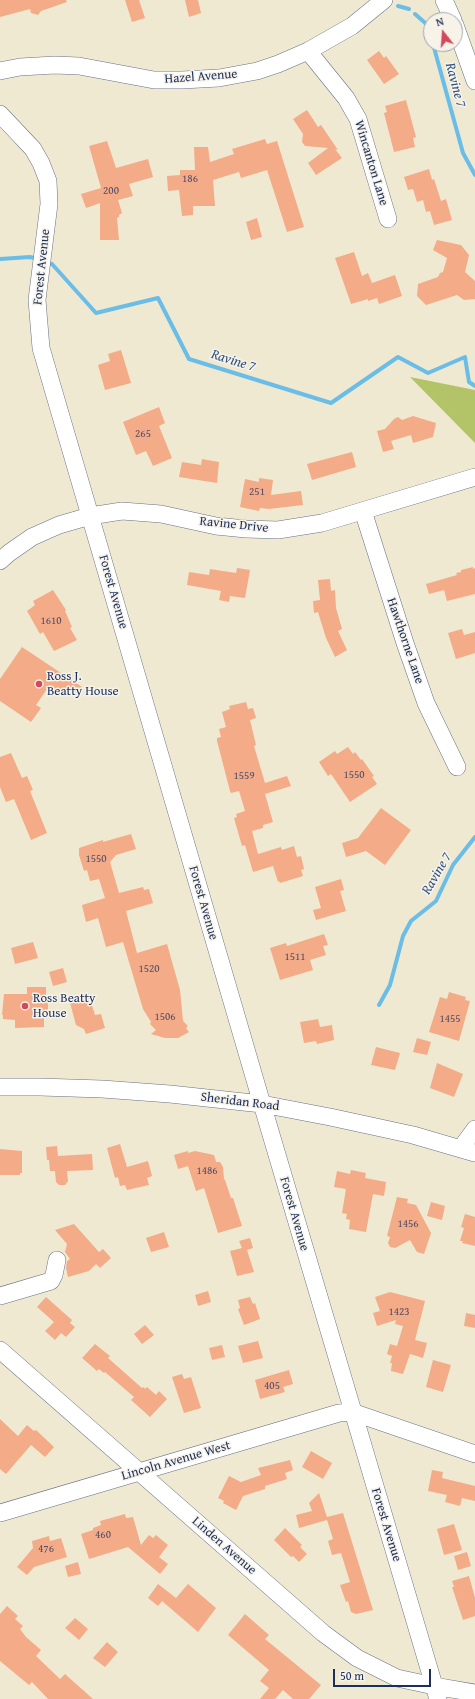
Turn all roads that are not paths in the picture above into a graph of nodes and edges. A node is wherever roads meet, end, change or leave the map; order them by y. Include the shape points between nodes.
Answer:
1 (384, 0) edge
2 (444, 0) edge
3 (449, 12) edge
4 (463, 47) edge
5 (308, 51) junction
6 (0, 71) edge
7 (475, 81) edge
8 (0, 114) edge
9 (388, 219) dead end
10 (475, 477) edge
11 (363, 511) junction
12 (90, 516) junction
13 (0, 561) edge
14 (457, 767) dead end
15 (0, 1087) edge
16 (262, 1104) junction
17 (475, 1129) edge
18 (468, 1150) edge
19 (57, 1260) dead end
20 (0, 1296) edge
21 (0, 1350) edge
22 (352, 1412) junction
23 (475, 1454) edge
24 (139, 1471) junction
25 (0, 1513) edge
26 (436, 1693) edge
27 (475, 1693) edge

1 - 5 street, Hazel Avenue via 352,26
2 - 3 street
4 - 7 street
5 - 6 street, Hazel Avenue via 257,71 218,78 154,80 79,66 54,65
5 - 9 street, Wincanton Lane via 346,98 358,119
8 - 12 street, Forest Avenue via 33,149 48,181 49,204 37,300 41,348
10 - 11 street, Ravine Drive
11 - 12 street, Ravine Drive via 322,523 278,530 216,526 161,514 122,511
11 - 14 street, Hawthorne Lane via 426,703
12 - 13 street, Ravine Drive via 59,525 32,537
12 - 16 street, Forest Avenue
15 - 16 street, Sheridan Road via 102,1089
16 - 18 street, Sheridan Road via 330,1117
16 - 22 street, Forest Avenue
17 - 18 street
19 - 20 street via 51,1281
21 - 24 street, Linden Avenue
22 - 23 street
22 - 24 street, Lincoln Avenue West via 339,1413
22 - 26 street, Forest Avenue
24 - 25 street, Lincoln Avenue West
24 - 26 street, Linden Avenue via 323,1633 357,1658 397,1678
26 - 27 street, Linden Avenue

